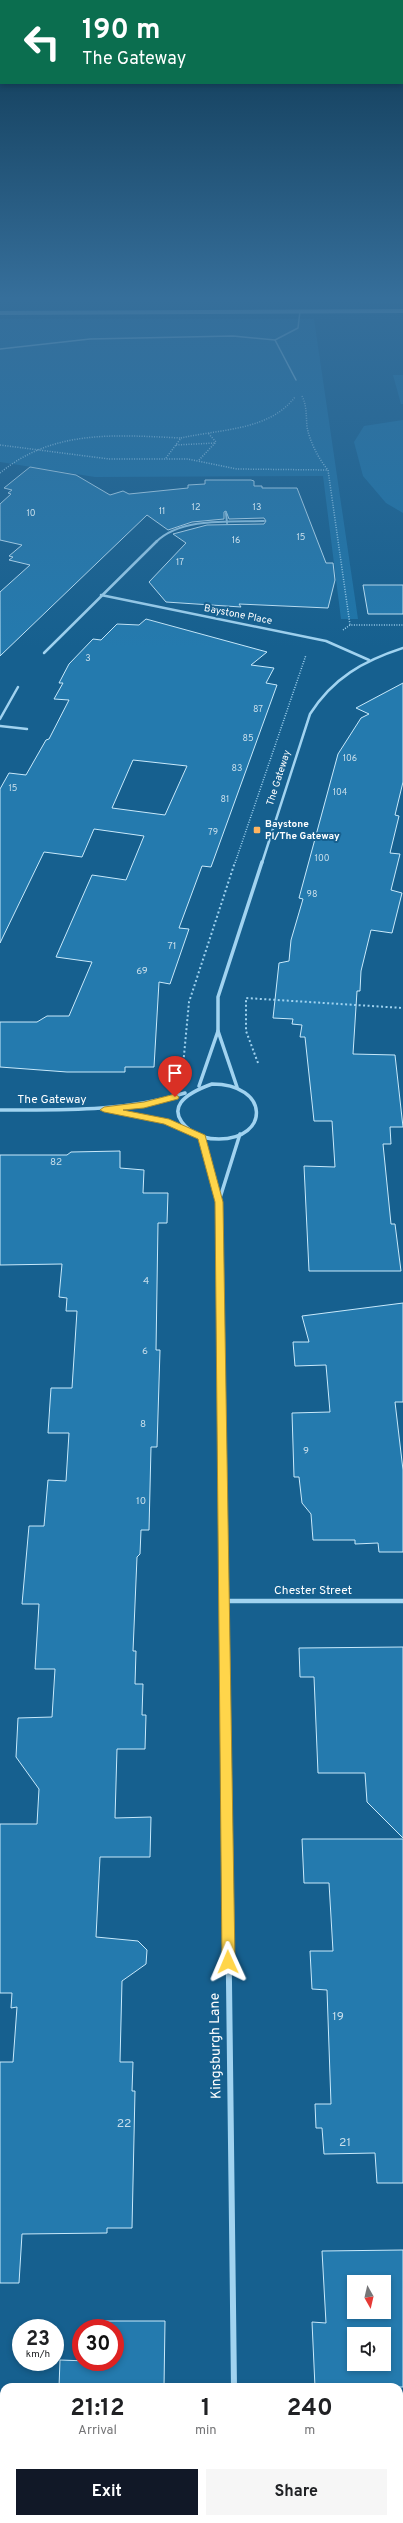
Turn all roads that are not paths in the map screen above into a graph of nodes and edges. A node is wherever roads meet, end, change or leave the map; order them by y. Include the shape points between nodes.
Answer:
1 (226, 513) dead end
2 (264, 521) dead end
3 (227, 523) junction
4 (101, 595) junction
5 (403, 648) edge
6 (44, 653) dead end
7 (369, 660) junction
8 (18, 687) dead end
9 (0, 719) edge
10 (0, 726) edge
11 (27, 730) dead end
12 (218, 1031) junction
13 (199, 1086) junction
14 (236, 1087) junction
15 (188, 1092) junction
16 (0, 1110) edge
17 (104, 1110) junction
18 (189, 1131) junction
19 (240, 1134) junction
20 (202, 1137) junction
21 (219, 1202) junction
22 (223, 1601) junction
23 (403, 1601) edge
24 (234, 2383) edge

1 - 3 street
2 - 3 street
3 - 4 street via 187,527 162,536
4 - 6 street
4 - 7 street, Baystone Place via 326,641
5 - 7 street, The Gateway
7 - 12 street, The Gateway via 350,670 326,689 310,714 218,997
8 - 9 street
10 - 11 street
12 - 13 street, The Gateway
12 - 14 street, The Gateway
13 - 14 street via 212,1084
13 - 15 street
14 - 19 street via 255,1101 258,1110 250,1128
15 - 17 street, The Gateway via 162,1101
15 - 18 street via 181,1099 178,1116 181,1124
16 - 17 street, The Gateway
17 - 18 street, The Gateway via 166,1121
18 - 20 street
19 - 20 street via 215,1139
19 - 21 street, Kingsburgh Lane
20 - 21 street, Kingsburgh Lane
21 - 22 street, Kingsburgh Lane
22 - 23 street, Chester Street
22 - 24 street, Kingsburgh Lane

